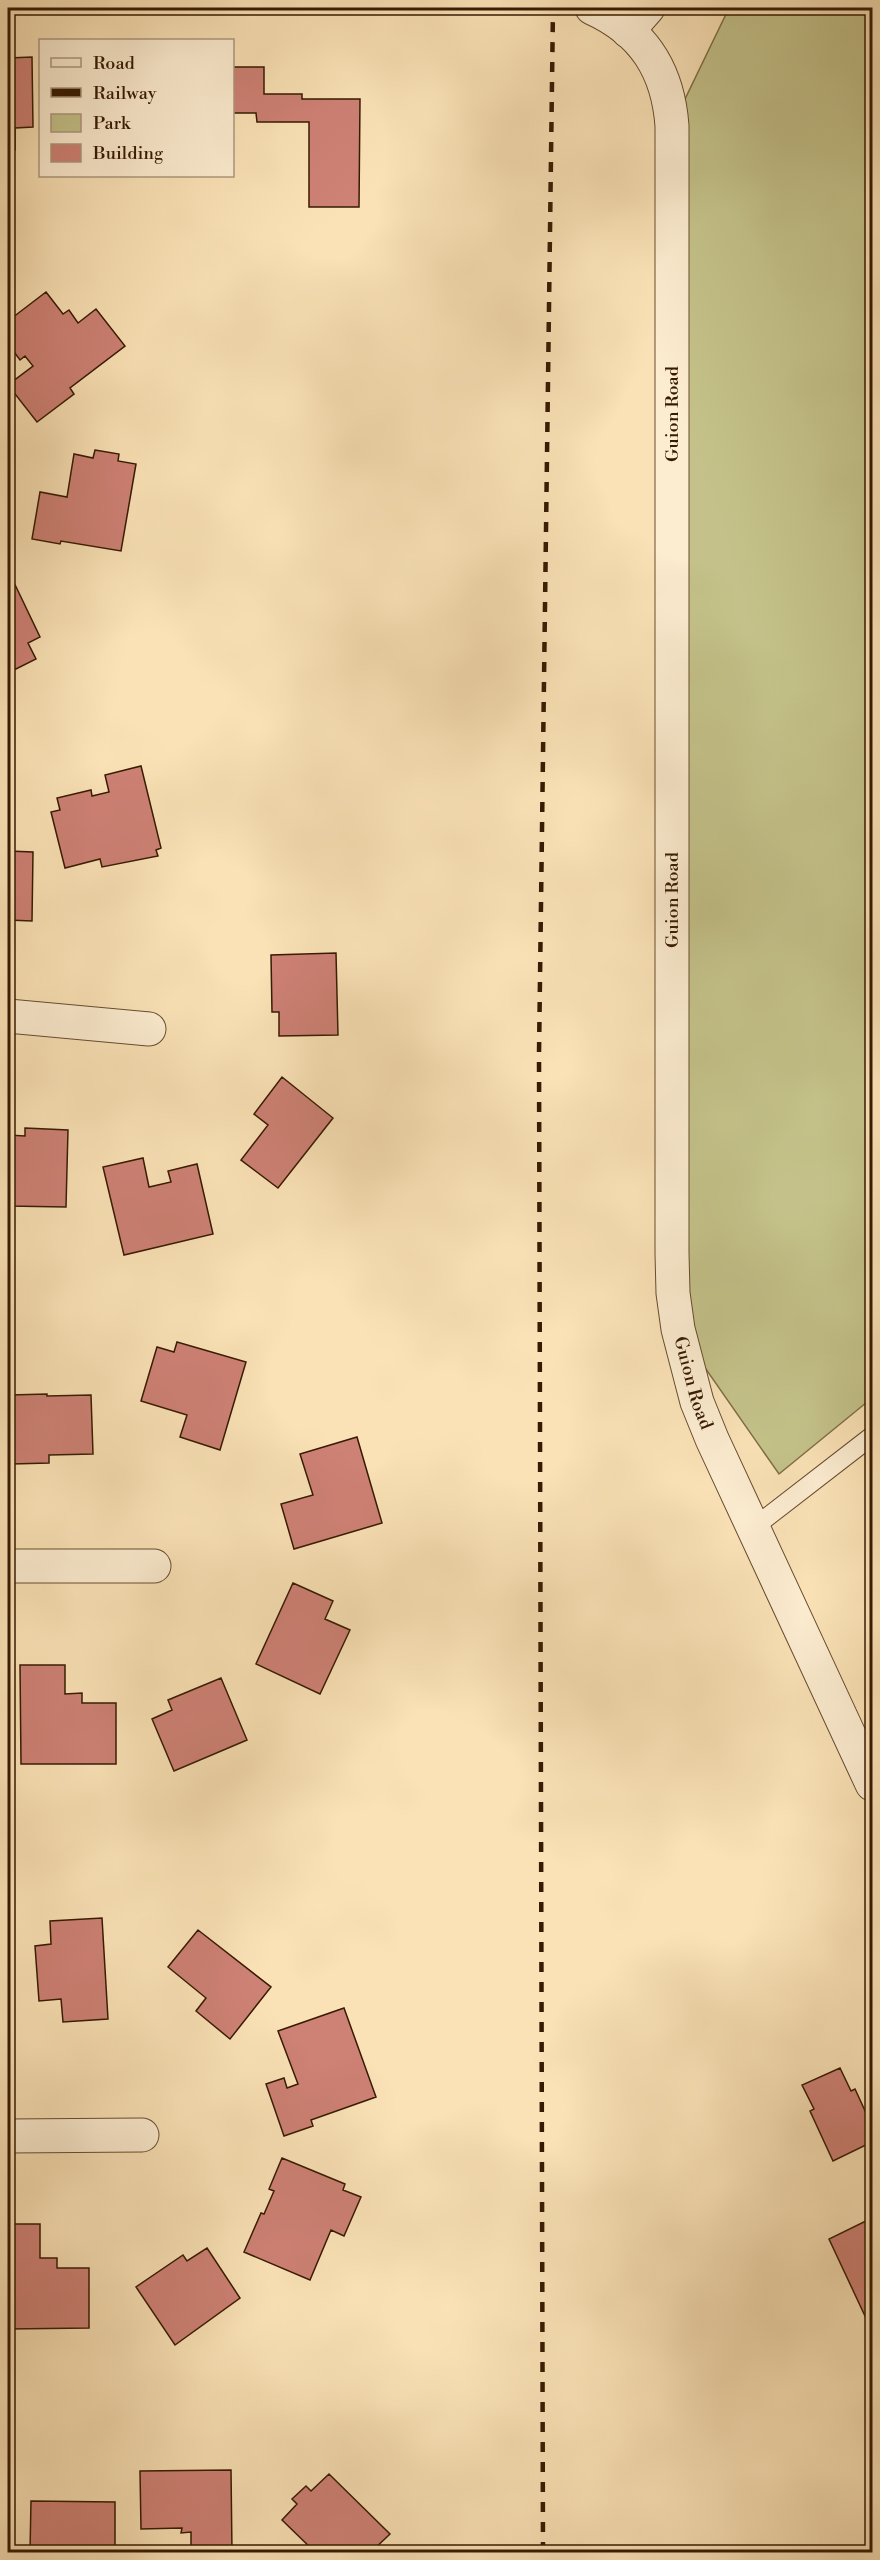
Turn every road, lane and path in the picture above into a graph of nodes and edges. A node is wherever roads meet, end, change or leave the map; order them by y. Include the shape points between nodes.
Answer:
1 (592, 8) edge
2 (638, 19) edge
3 (8, 1016) edge
4 (149, 1029) dead end
5 (873, 1436) edge
6 (753, 1528) junction
7 (8, 1566) edge
8 (154, 1566) dead end
9 (873, 1784) edge
10 (142, 2135) dead end
11 (8, 2136) edge

1 - 2 street, Guion Road via 609,16
2 - 6 street, Guion Road via 667,93 672,126 673,1293 684,1356 698,1402
3 - 4 street
5 - 6 lane
6 - 9 street, Guion Road
7 - 8 street
10 - 11 street

